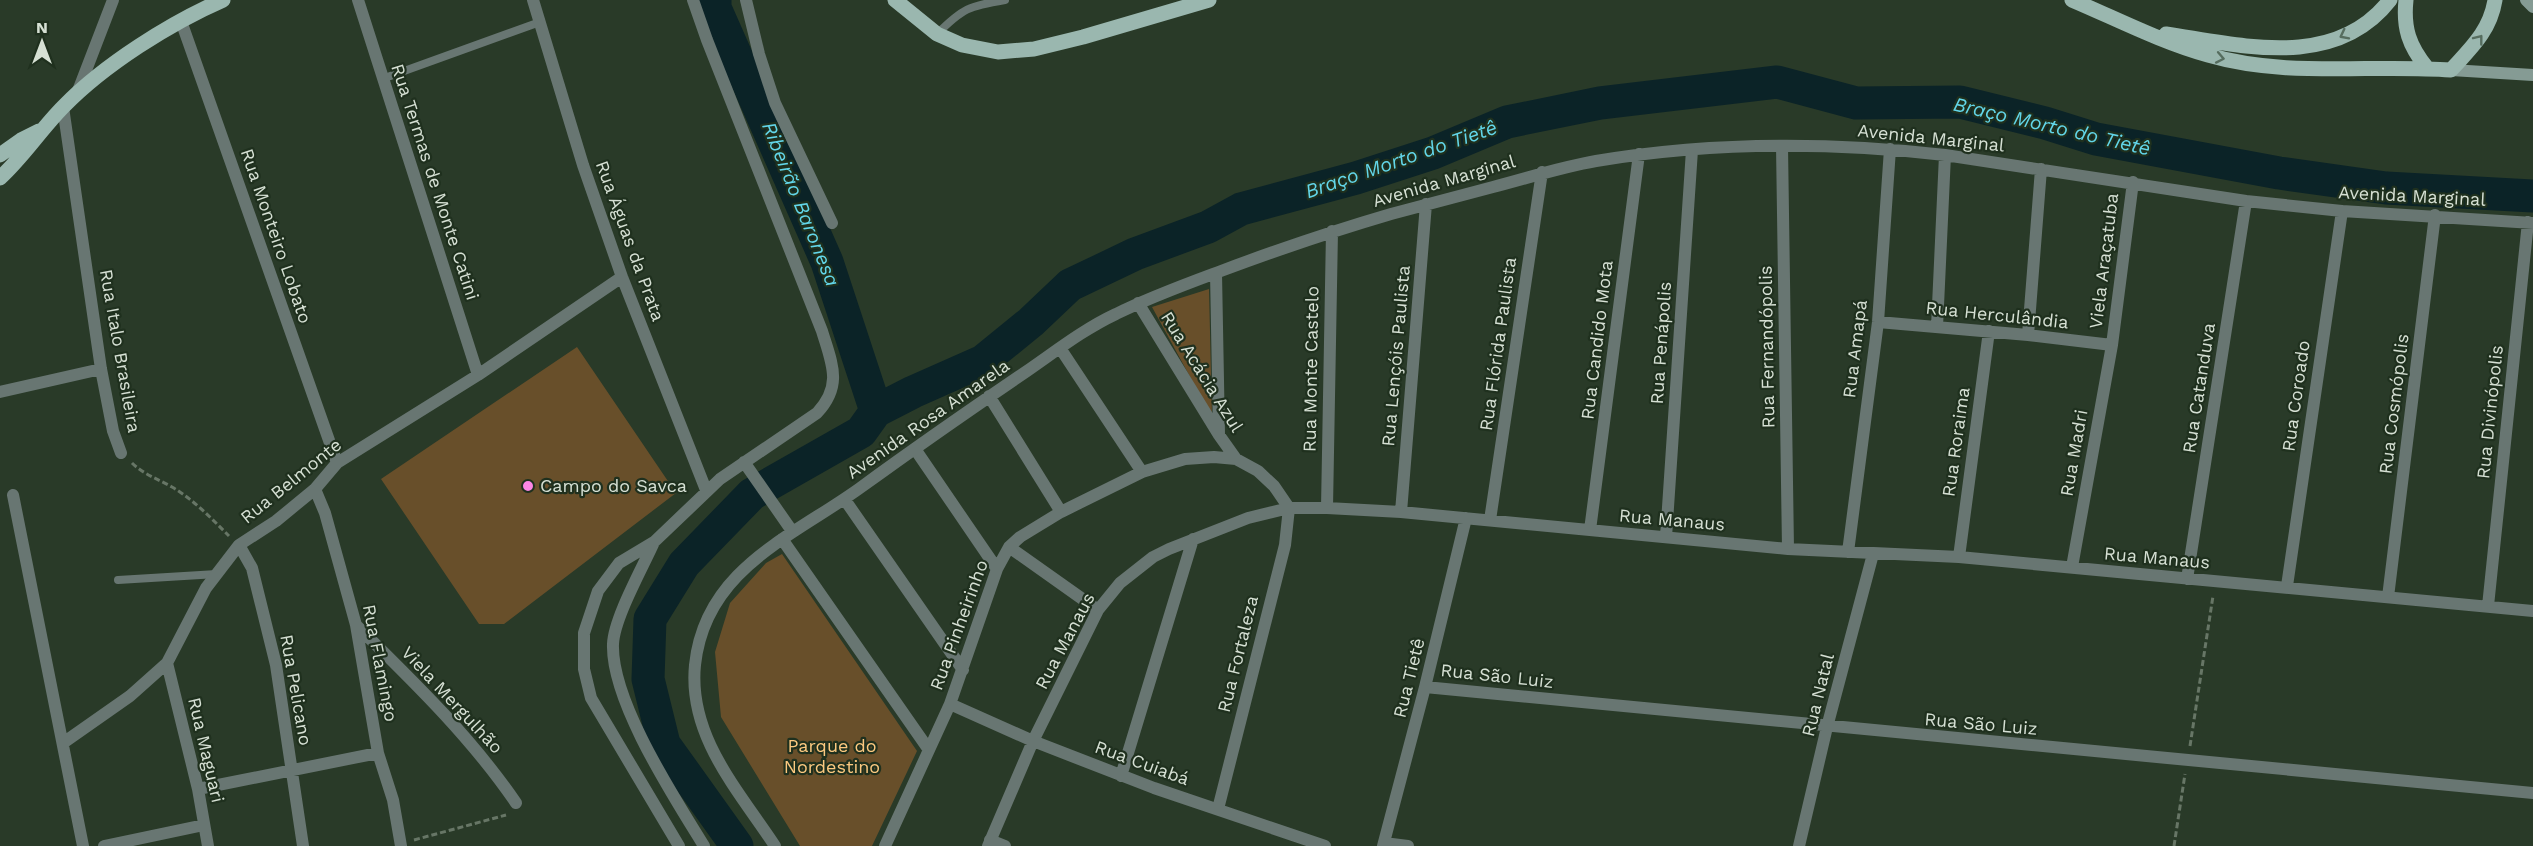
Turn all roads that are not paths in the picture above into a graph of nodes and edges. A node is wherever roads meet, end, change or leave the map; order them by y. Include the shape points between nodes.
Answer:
1 (113, 0) edge
2 (223, 0) edge
3 (358, 0) edge
4 (533, 0) edge
5 (693, 0) edge
6 (746, 0) edge
7 (895, 0) edge
8 (1005, 0) edge
9 (1209, 0) edge
10 (2072, 0) edge
11 (2390, 0) edge
12 (2406, 0) edge
13 (2494, 0) edge
14 (2526, 0) edge
15 (2533, 7) edge
16 (181, 21) junction
17 (540, 22) junction
18 (2145, 31) junction
19 (937, 34) junction
20 (2427, 68) junction
21 (2451, 70) junction
22 (2533, 75) edge
23 (382, 79) junction
24 (78, 92) junction
25 (63, 106) junction
26 (39, 131) junction
27 (1782, 146) junction
28 (1890, 149) junction
29 (1692, 150) junction
30 (1639, 154) junction
31 (0, 155) edge
32 (1945, 155) junction
33 (2041, 169) junction
34 (1542, 172) junction
35 (0, 178) edge
36 (2133, 182) junction
37 (2246, 201) junction
38 (1426, 204) junction
39 (2342, 210) junction
40 (2435, 215) junction
41 (2530, 222) edge
42 (832, 223) dead end
43 (1332, 231) junction
44 (1216, 273) junction
45 (622, 277) junction
46 (1138, 303) junction
47 (1878, 322) junction
48 (1937, 327) junction
49 (1989, 331) junction
50 (2028, 335) junction
51 (2112, 345) junction
52 (1060, 348) junction
53 (101, 369) junction
54 (478, 375) junction
55 (0, 392) edge
56 (989, 396) junction
57 (1219, 435) junction
58 (915, 449) junction
59 (121, 453) road end
60 (1236, 459) junction
61 (744, 462) junction
62 (338, 463) junction
63 (1142, 472) junction
64 (315, 489) junction
65 (706, 490) junction
66 (14, 495) dead end
67 (845, 500) junction
68 (1289, 508) junction
69 (1327, 508) junction
70 (1061, 512) junction
71 (1401, 512) junction
72 (1466, 518) junction
73 (1490, 520) junction
74 (1590, 530) junction
75 (787, 535) junction
76 (1666, 537) junction
77 (1193, 539) junction
78 (654, 542) junction
79 (239, 545) junction
80 (1009, 547) junction
81 (1788, 549) junction
82 (1848, 552) junction
83 (1873, 554) junction
84 (1959, 557) junction
85 (2072, 567) junction
86 (997, 569) junction
87 (217, 574) junction
88 (2187, 579) junction
89 (118, 580) dead end
90 (2287, 586) junction
91 (2388, 597) junction
92 (2488, 606) junction
93 (1098, 610) junction
94 (2533, 611) edge
95 (356, 625) junction
96 (166, 663) junction
97 (963, 670) junction
98 (1425, 687) junction
99 (950, 704) junction
100 (1827, 728) junction
101 (1034, 741) junction
102 (63, 743) junction
103 (929, 750) junction
104 (378, 753) junction
105 (292, 771) junction
106 (1121, 776) junction
107 (198, 789) junction
108 (2533, 794) edge
109 (516, 803) road end
110 (1218, 808) junction
111 (204, 825) junction
112 (989, 843) edge
113 (1383, 844) edge
114 (401, 845) edge
115 (83, 846) edge
116 (104, 846) edge
117 (208, 846) edge
118 (303, 846) edge
119 (679, 846) edge
120 (704, 846) edge
121 (775, 846) edge
122 (885, 846) edge
123 (1005, 846) edge
124 (1325, 846) edge
125 (1408, 846) edge
126 (1799, 846) edge

1 - 24 street
2 - 16 main road
3 - 23 street, Rua Termas de Monte Catini
4 - 17 street, Rua Águas da Prata
5 - 61 street via 822,331 834,377 832,392 817,413
6 - 42 street via 775,103
7 - 19 main road
8 - 19 lane via 979,4 958,13
9 - 19 main road via 1034,49 998,52 962,45
10 - 18 main road
11 -> 18 main road via 2366,24 2314,46 2248,45
12 - 20 main road via 2405,28 2410,44
21 -> 13 main road via 2486,31
14 - 15 street
16 - 24 main road
16 - 62 street, Rua Monteiro Lobato
17 - 23 lane
17 - 45 street, Rua Águas da Prata
18 -> 20 main road via 2209,56 2250,64 2296,69
20 - 21 main road
21 - 22 street
23 - 54 street, Rua Termas de Monte Catini
24 - 25 main road
25 - 26 main road
25 - 53 street, Rua Italo Brasileira
26 - 31 main road
26 - 35 main road
27 - 28 street, Avenida Marginal
27 - 29 street, Avenida Marginal
27 - 81 street, Rua Fernandópolis
28 - 32 street, Avenida Marginal
28 - 47 street, Rua Amapá
29 - 30 street, Avenida Marginal
29 - 76 street, Rua Penápolis
30 - 34 street, Avenida Marginal
30 - 74 street, Rua Candido Mota
32 - 33 street, Avenida Marginal
32 - 48 street
33 - 36 street, Avenida Marginal
33 - 50 street
34 - 38 street, Avenida Marginal
34 - 73 street, Rua Flórida Paulista
36 - 37 street, Avenida Marginal
36 - 51 street, Viela Araçatuba
37 - 39 street, Avenida Marginal
37 - 88 street, Rua Catanduva
38 - 43 street, Avenida Marginal
38 - 71 street, Rua Lençóis Paulista
39 - 40 street, Avenida Marginal
39 - 90 street, Rua Coroado
40 - 41 street, Avenida Marginal
40 - 91 street, Rua Cosmópolis
41 - 92 street, Rua Divinópolis
43 - 44 street, Avenida Rosa Amarela
43 - 69 street, Rua Monte Castelo
44 - 46 street, Avenida Rosa Amarela
44 - 57 street
45 - 54 street, Rua Belmonte
45 - 65 street, Rua Águas da Prata
46 - 52 street, Avenida Rosa Amarela
46 - 57 street, Rua Acácia Azul
47 - 48 street, Rua Herculândia
47 - 82 street, Rua Amapá
48 - 49 street, Rua Herculândia
49 - 50 street, Rua Herculândia
49 - 84 street, Rua Roraima
50 - 51 street, Rua Herculândia
51 - 85 street, Rua Madri
52 - 56 street, Avenida Rosa Amarela
52 - 63 street
53 - 55 street
53 - 59 street, Rua Italo Brasileira
54 - 62 street, Rua Belmonte
56 - 58 street, Avenida Rosa Amarela
56 - 70 street
57 - 60 street, Rua Acácia Azul
58 - 67 street, Avenida Rosa Amarela
58 - 86 street
60 - 63 street, Rua Pinheirinho via 1185,459
60 - 68 street, Rua Pinheirinho via 1268,479
61 - 65 street
61 - 75 street
62 - 64 street, Rua Belmonte
63 - 70 street, Rua Pinheirinho
64 - 79 street, Rua Belmonte
64 - 95 street, Rua Flamingo
65 - 78 street
66 - 102 street
67 - 75 street, Avenida Rosa Amarela
67 - 97 street
68 - 69 street, Rua Manaus
68 - 77 street, Rua Manaus via 1248,518
68 - 110 street, Rua Fortaleza via 1285,545
69 - 71 street, Rua Manaus
70 - 80 street, Rua Pinheirinho
71 - 72 street, Rua Manaus
72 - 73 street, Rua Manaus
72 - 98 street, Rua Tietê
73 - 74 street, Rua Manaus
74 - 76 street, Rua Manaus
75 - 103 street
75 - 121 street, Avenida Rosa Amarela via 728,584 702,629 695,664 694,696 700,723 712,750
76 - 81 street, Rua Manaus
77 - 93 street, Rua Manaus via 1138,567
77 - 106 street
78 - 119 street via 619,563 598,591 584,633 584,669 591,698
78 - 120 street via 626,600 613,642 615,664 647,750
79 - 87 street, Rua Belmonte
79 - 105 street, Rua Pelicano via 252,568 276,665
80 - 86 street, Rua Pinheirinho
80 - 93 street
81 - 82 street, Rua Manaus
82 - 83 street, Rua Manaus
83 - 84 street, Rua Manaus
83 - 100 street, Rua Natal
84 - 85 street, Rua Manaus
85 - 88 street, Rua Manaus
86 - 97 street, Rua Pinheirinho
87 - 89 lane
87 - 96 street, Rua Belmonte
88 - 90 street, Rua Manaus
90 - 91 street, Rua Manaus
91 - 92 street, Rua Manaus
92 - 94 street, Rua Manaus
93 - 101 street, Rua Manaus
95 - 104 street, Rua Flamingo
95 - 109 street, Viela Mergulhão via 466,737
96 - 102 street, Rua Belmonte via 130,696
96 - 107 street, Rua Maguari
97 - 99 street, Rua Pinheirinho
98 - 100 street, Rua São Luiz
98 - 113 street, Rua Tietê
99 - 101 street, Rua Cuiabá
99 - 103 street, Rua Pinheirinho
100 - 108 street, Rua São Luiz
100 - 126 street, Rua Natal
101 - 106 street, Rua Cuiabá
101 - 112 street, Rua Manaus
102 - 115 street
103 - 122 street, Rua Pinheirinho
104 - 105 street
104 - 114 street, Rua Flamingo via 393,800
105 - 107 street
105 - 118 street, Rua Pelicano
106 - 110 street, Rua Cuiabá
107 - 111 street, Rua Maguari
110 - 124 street, Rua Cuiabá
111 - 116 street
111 - 117 street, Rua Maguari
112 - 123 street
113 - 125 street

